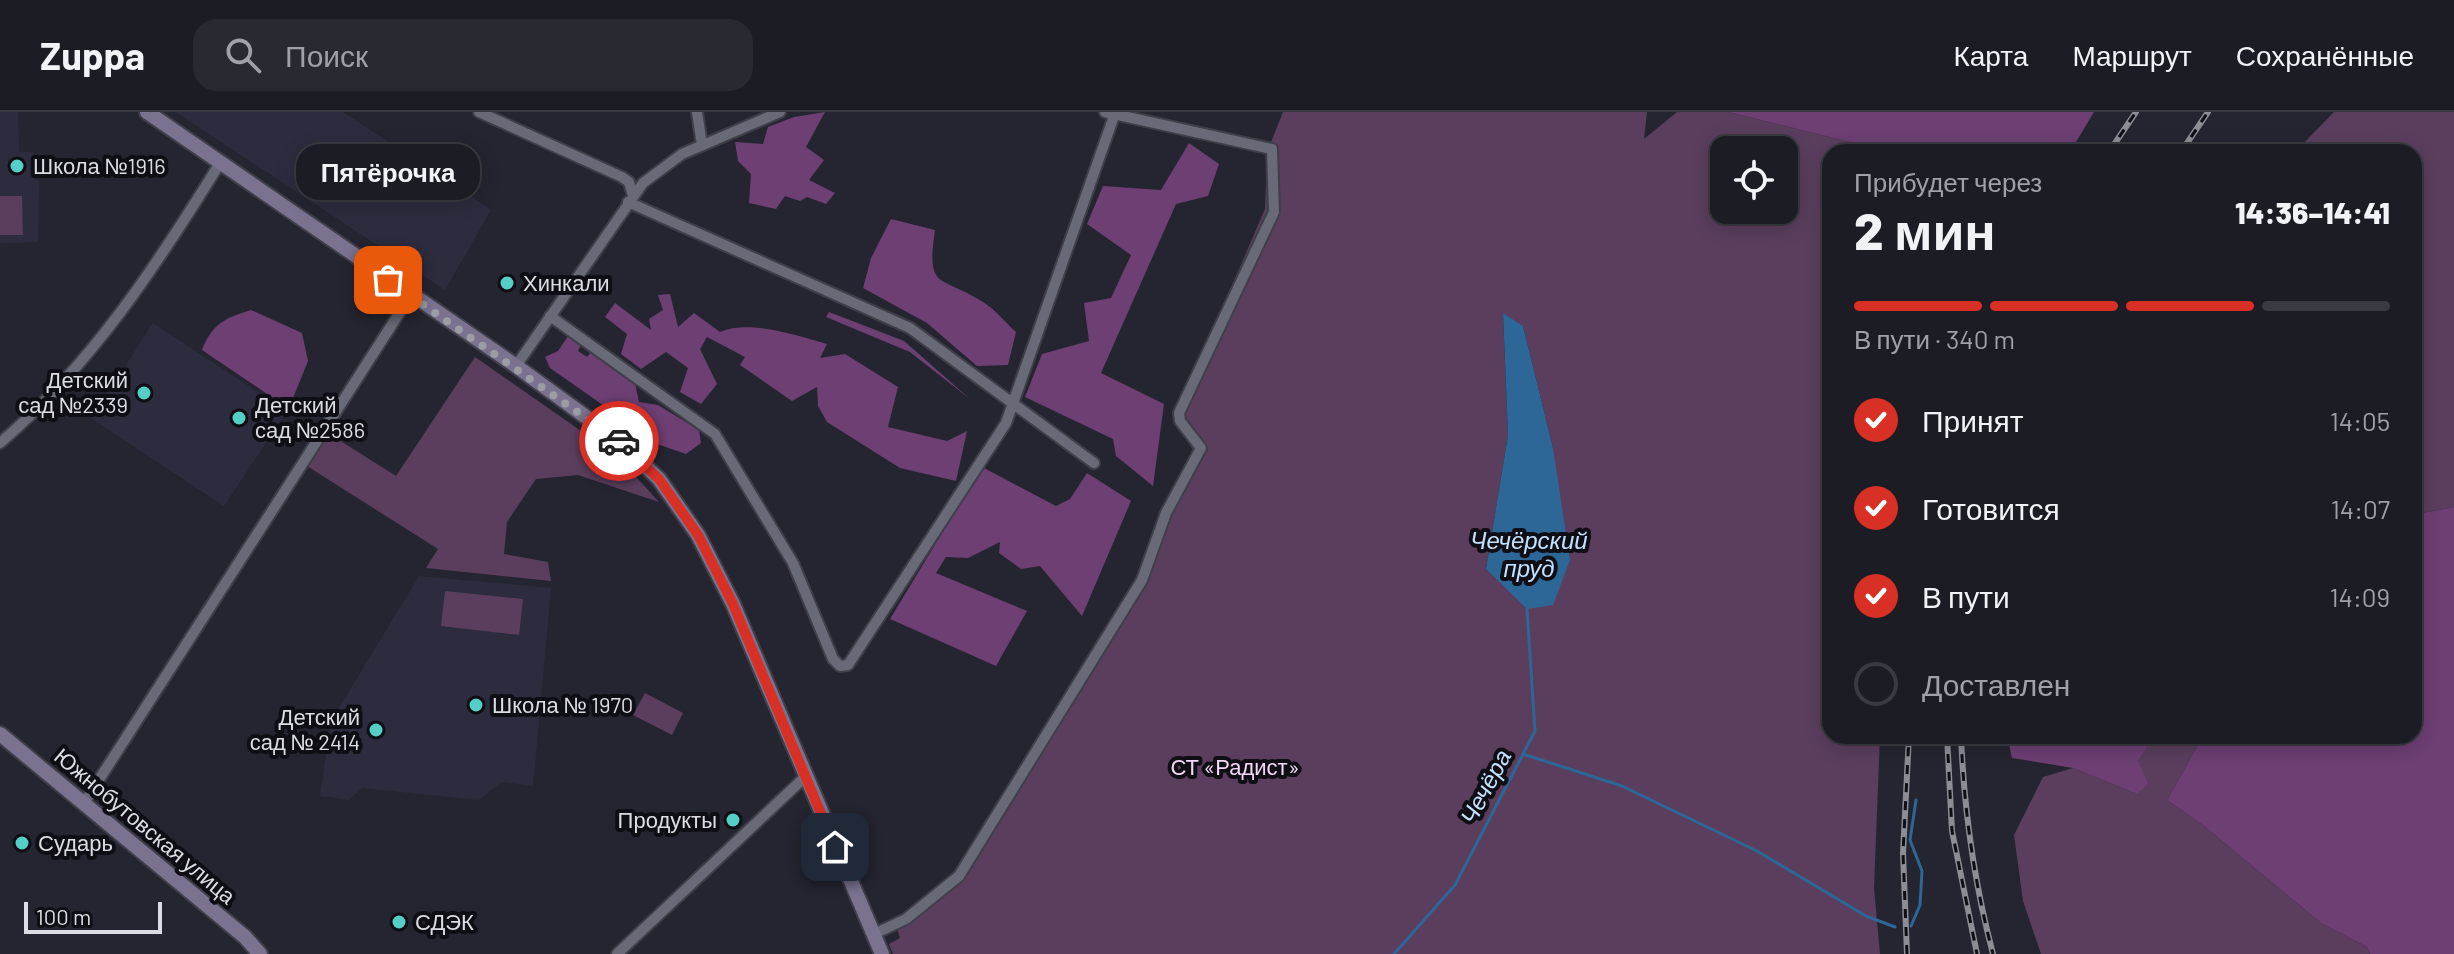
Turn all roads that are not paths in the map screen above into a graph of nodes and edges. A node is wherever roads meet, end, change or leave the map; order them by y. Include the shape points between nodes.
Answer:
1 (147, 112) edge
2 (479, 112) edge
3 (697, 112) edge
4 (780, 112) edge
5 (1109, 114) edge
6 (702, 145) junction
7 (220, 163) junction
8 (631, 199) junction
9 (411, 295) junction
10 (550, 316) junction
11 (516, 366) junction
12 (1014, 405) junction
13 (0, 443) edge
14 (1094, 463) dead end
15 (0, 734) edge
16 (805, 777) junction
17 (84, 803) junction
18 (874, 934) junction
19 (260, 954) edge
20 (617, 954) edge
21 (882, 954) edge

1 - 7 main road
2 - 8 street via 622,177 629,182
3 - 6 street
4 - 6 street
5 - 12 street
5 - 18 street via 1272,149 1274,212 1179,413 1201,448 1166,513 1142,580 959,876 906,919
6 - 8 street via 643,183
7 - 9 main road
7 - 13 street via 101,341
8 - 10 street
8 - 12 street via 910,328
9 - 11 main road
9 - 17 street
10 - 11 street
10 - 12 street via 715,434 793,563 840,666 848,665
11 - 16 main road via 619,441 659,479 688,519 733,604
12 - 14 street
15 - 17 main road, Южнобутовская улица
16 - 18 main road
16 - 20 street
17 - 19 main road, Южнобутовская улица
18 - 21 main road

